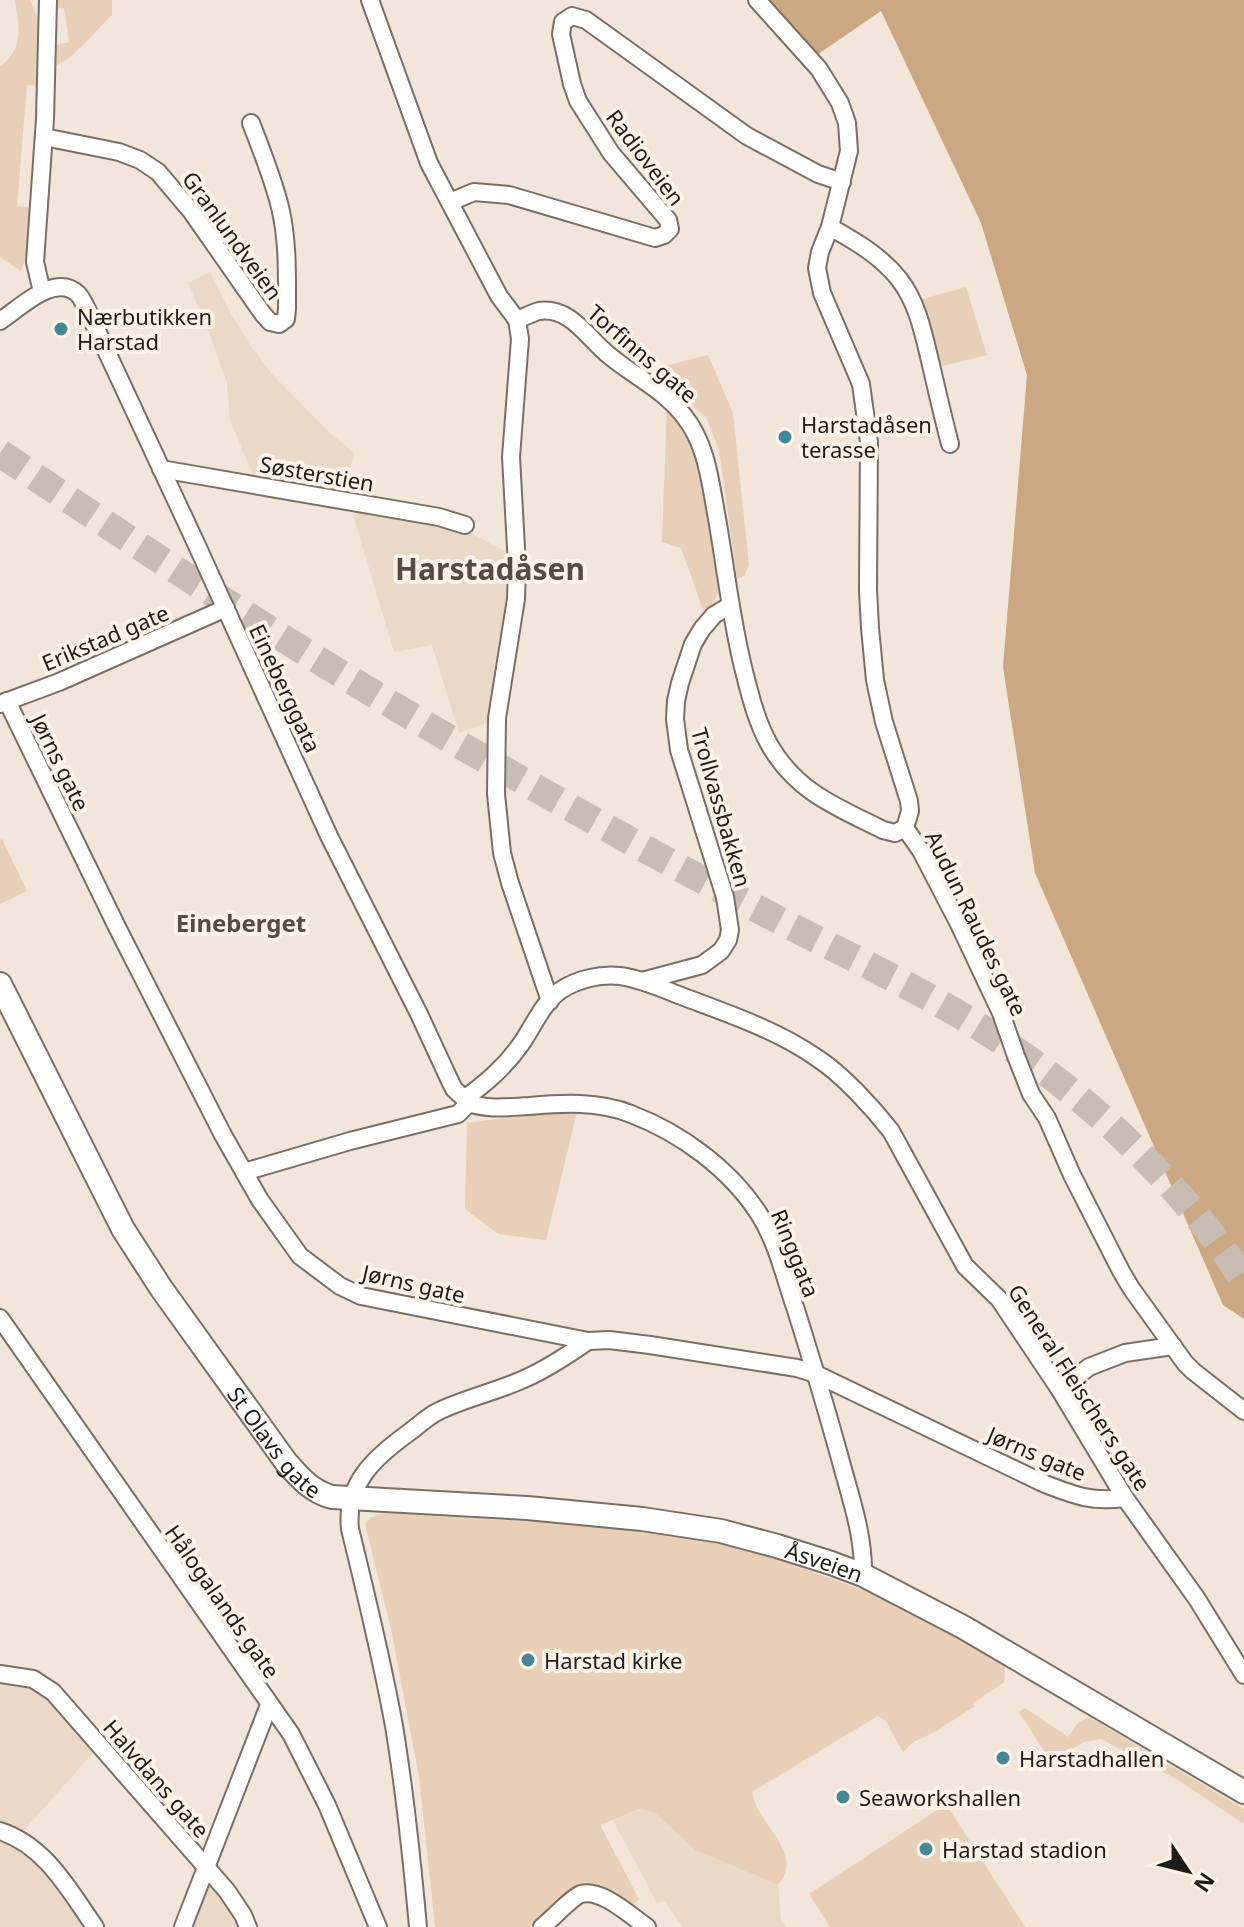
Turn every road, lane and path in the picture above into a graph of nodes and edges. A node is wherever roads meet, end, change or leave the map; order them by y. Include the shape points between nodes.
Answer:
1 (48, 0) edge
2 (370, 0) edge
3 (757, 0) edge
4 (251, 123) dead end
5 (44, 137) junction
6 (842, 182) junction
7 (450, 202) junction
8 (830, 227) junction
9 (42, 292) junction
10 (517, 320) junction
11 (0, 321) edge
12 (950, 444) dead end
13 (161, 469) junction
14 (465, 525) dead end
15 (729, 606) junction
16 (226, 608) junction
17 (3, 702) edge
18 (905, 828) junction
19 (642, 981) junction
20 (0, 984) edge
21 (550, 1001) junction
22 (466, 1101) junction
23 (244, 1172) junction
24 (0, 1318) edge
25 (588, 1341) junction
26 (1173, 1346) junction
27 (816, 1374) junction
28 (1060, 1390) junction
29 (1244, 1411) edge
30 (1125, 1498) junction
31 (350, 1499) junction
32 (863, 1575) junction
33 (0, 1674) edge
34 (1244, 1675) edge
35 (269, 1705) junction
36 (1244, 1792) edge
37 (0, 1831) edge
38 (205, 1867) junction
39 (95, 1927) edge
40 (183, 1927) edge
41 (248, 1927) edge
42 (378, 1927) edge
43 (418, 1927) edge
44 (542, 1927) edge
45 (647, 1927) edge

1 - 5 street
2 - 7 street via 429,163
3 - 6 street via 819,69 840,103 849,151
4 - 5 street, Granlundveien via 284,230 287,309 279,324 263,314 191,211 150,166 107,149
5 - 9 street via 35,262
6 - 7 street, Radioveien via 747,136 586,20 572,16 563,22 561,34 578,101 601,141 670,229 655,238 493,192 474,192
6 - 8 street
7 - 10 street
8 - 12 street via 886,265 911,297
8 - 18 street, Audun Raudes gate via 817,268 822,293 861,384 866,414 870,628 878,699 909,801
9 - 11 street
9 - 13 street, Eineberggata via 57,286 78,294
10 - 15 street, Torfinns gate via 550,311 573,320 685,417 709,474
10 - 21 street via 511,457 516,599 497,718 496,794 502,853
13 - 14 street, Søsterstien
13 - 16 street, Eineberggata
15 - 18 street, Torfinns gate via 752,703 783,764 799,784 833,805 883,830 895,833
15 - 19 street, Trollvassbakken via 714,615 693,644 675,719 679,750 725,897 728,940 702,965
16 - 17 street, Erikstad gate
16 - 22 street, Eineberggata via 329,836 454,1089
17 - 23 street, Jørns gate
18 - 26 street, Audun Raudes gate via 959,924 1031,1094 1121,1271
19 - 21 street, General Fleischers gate via 598,976 561,990
19 - 28 street, General Fleischers gate via 797,1045 876,1112 965,1266 999,1299
20 - 31 street, St Olavs gate via 146,1266 301,1480 321,1494
21 - 22 street, General Fleischers gate via 500,1070
22 - 23 street via 458,1114
22 - 27 street, Ringgata via 497,1108 604,1106 658,1126 711,1161 759,1215
23 - 25 street, Jørns gate via 300,1256 340,1286 361,1296
24 - 35 street, Hålogalands gate
25 - 27 street, Jørns gate via 669,1347
25 - 31 street via 524,1379 436,1413 371,1464
26 - 28 street via 1125,1353 1089,1367
26 - 29 street, Audun Raudes gate via 1193,1371
27 - 30 street, Jørns gate via 1045,1484 1081,1498
27 - 32 street, Ringgata via 860,1530
28 - 30 street, General Fleischers gate
30 - 34 street, General Fleischers gate
31 - 32 street, Åsveien via 642,1519 721,1531
31 - 43 street, St Olavs gate via 350,1529 394,1728
32 - 36 street, Åsveien via 963,1627
33 - 38 street, Halvdans gate via 33,1679 53,1692
35 - 38 street
35 - 42 street, Hålogalands gate via 291,1734 327,1805
37 - 39 street via 35,1850
38 - 40 street
38 - 41 street, Halvdans gate
44 - 45 street via 579,1894 591,1893

